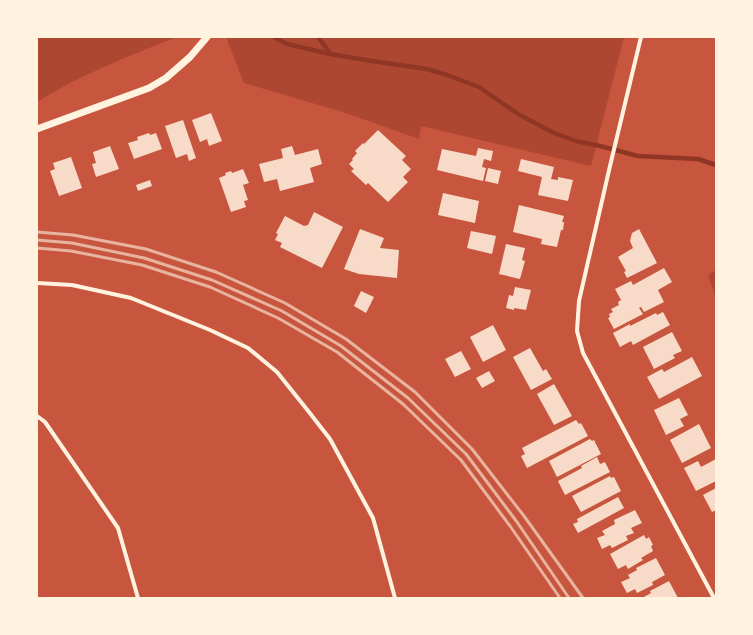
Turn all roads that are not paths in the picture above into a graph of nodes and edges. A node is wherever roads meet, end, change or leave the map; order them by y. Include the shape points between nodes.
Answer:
1 (207, 37) edge
2 (641, 37) edge
3 (37, 129) edge
4 (37, 283) edge
5 (37, 416) edge
6 (138, 598) edge
7 (395, 598) edge
8 (714, 598) edge

1 - 3 street via 190,57 166,78 149,88
2 - 8 street via 579,301 577,331 582,353
4 - 7 street via 72,285 130,298 248,348 276,372 330,439 373,518
5 - 6 street via 45,422 118,528

